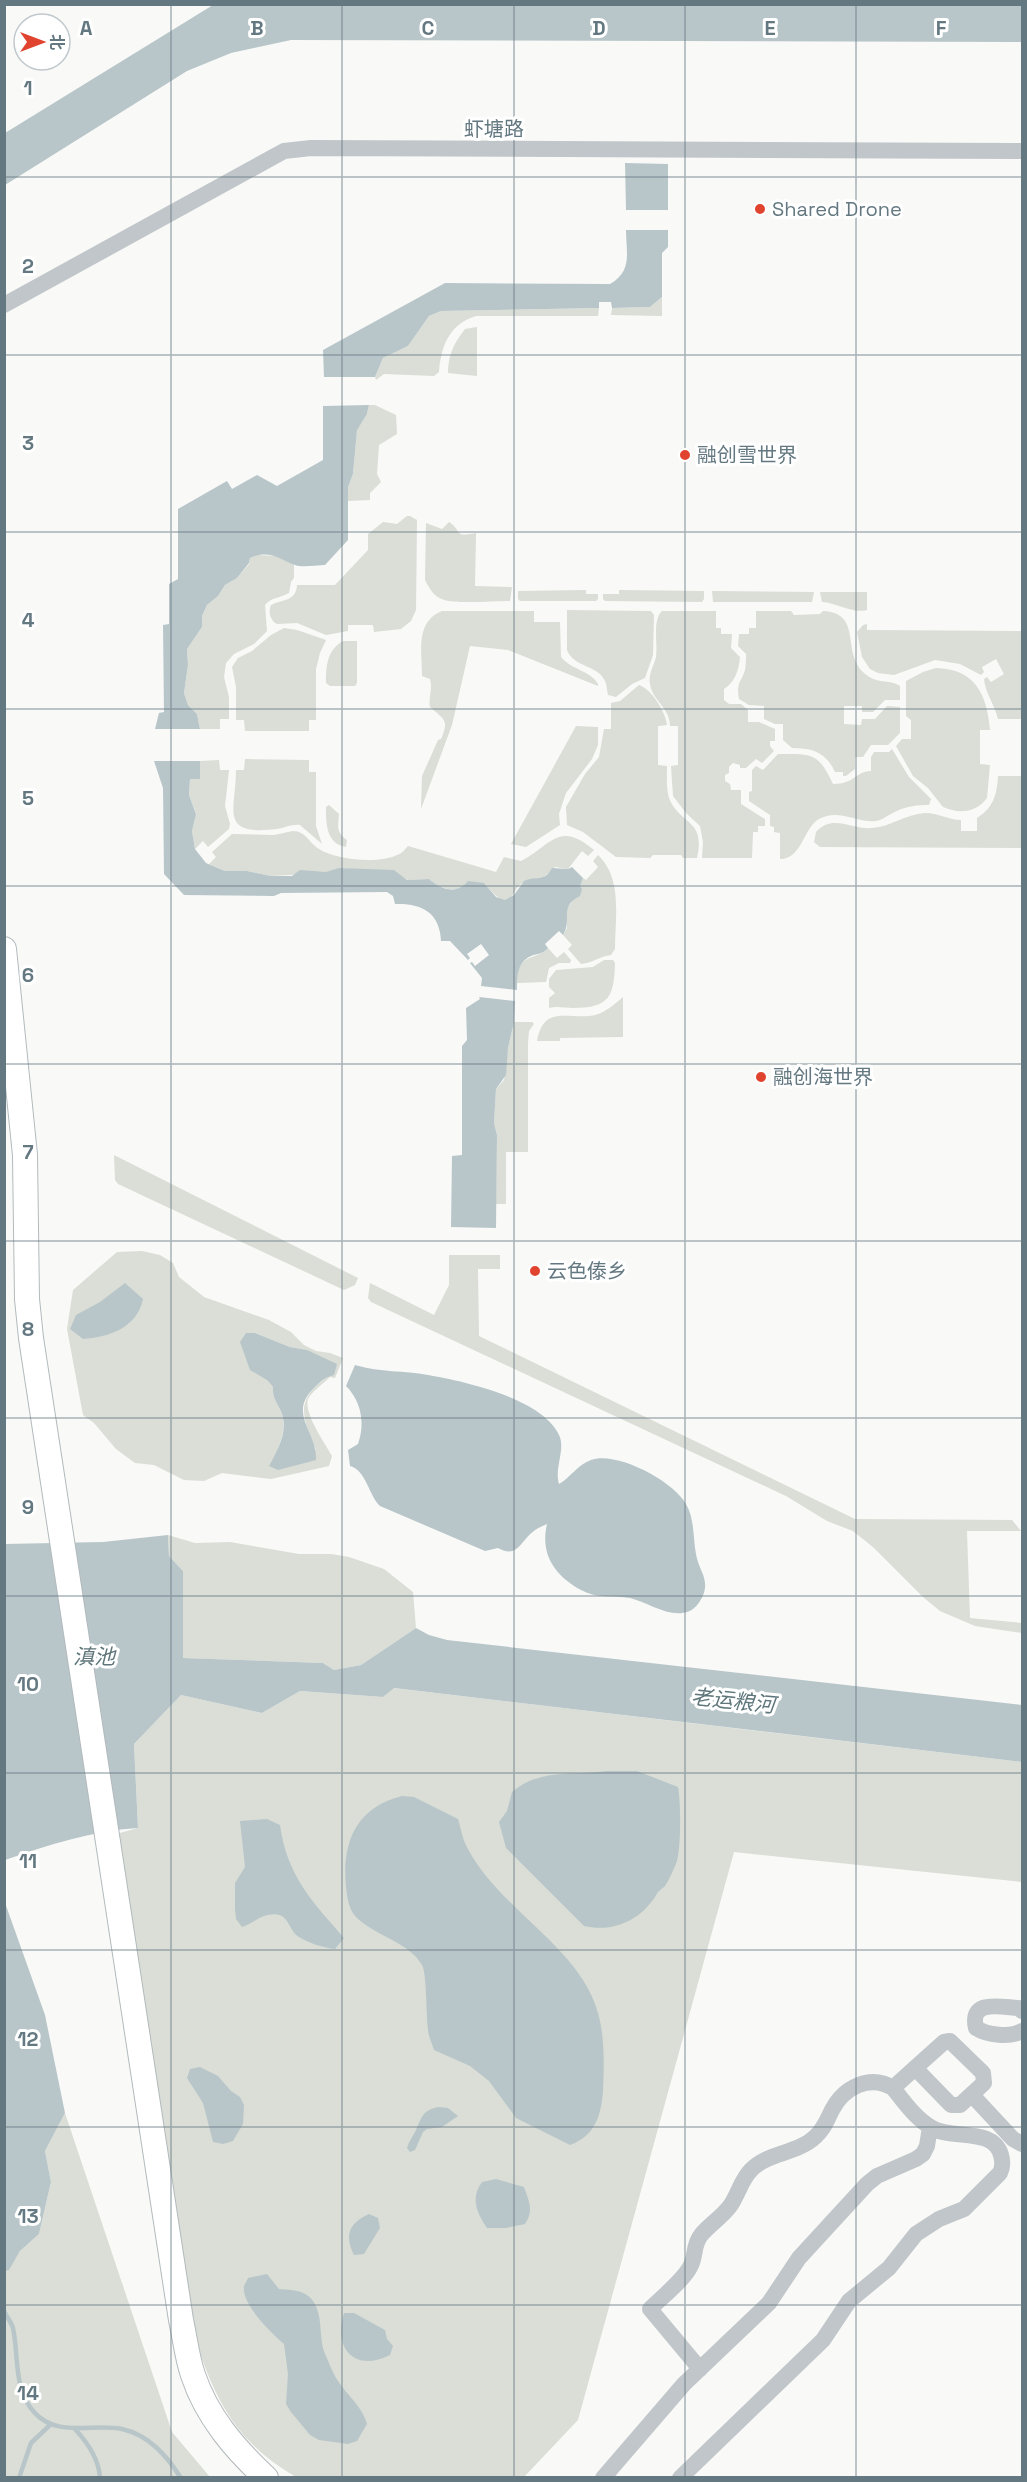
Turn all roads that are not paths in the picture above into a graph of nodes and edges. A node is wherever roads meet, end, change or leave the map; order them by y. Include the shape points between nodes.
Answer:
1 (1023, 151) edge
2 (4, 305) edge
3 (4, 949) edge
4 (1023, 2011) edge
5 (1023, 2031) edge
6 (915, 2068) junction
7 (893, 2088) junction
8 (972, 2095) junction
9 (930, 2127) junction
10 (1023, 2144) edge
11 (700, 2369) junction
12 (266, 2478) edge
13 (603, 2478) edge
14 (680, 2478) edge

1 - 2 street, 虾塘路 via 284,151
3 - 12 street via 25,1155 31,1338 181,2320 193,2375 213,2417 238,2452
4 - 5 street via 985,2006 974,2019 976,2028 984,2033
6 - 7 street
6 - 8 street via 951,2105 960,2105
6 - 8 street via 950,2041 983,2073 984,2083
7 - 9 street
7 - 11 street via 874,2081 856,2085 836,2103 828,2122 814,2139 795,2151 767,2159 748,2172 730,2207 700,2235 691,2266 650,2309
8 - 10 street via 1013,2139
9 - 11 street via 923,2154 867,2184 799,2258 769,2303
9 - 14 street via 994,2143 1002,2158 1000,2173 957,2214 939,2219 916,2234 889,2268 849,2301 823,2340
11 - 13 street

